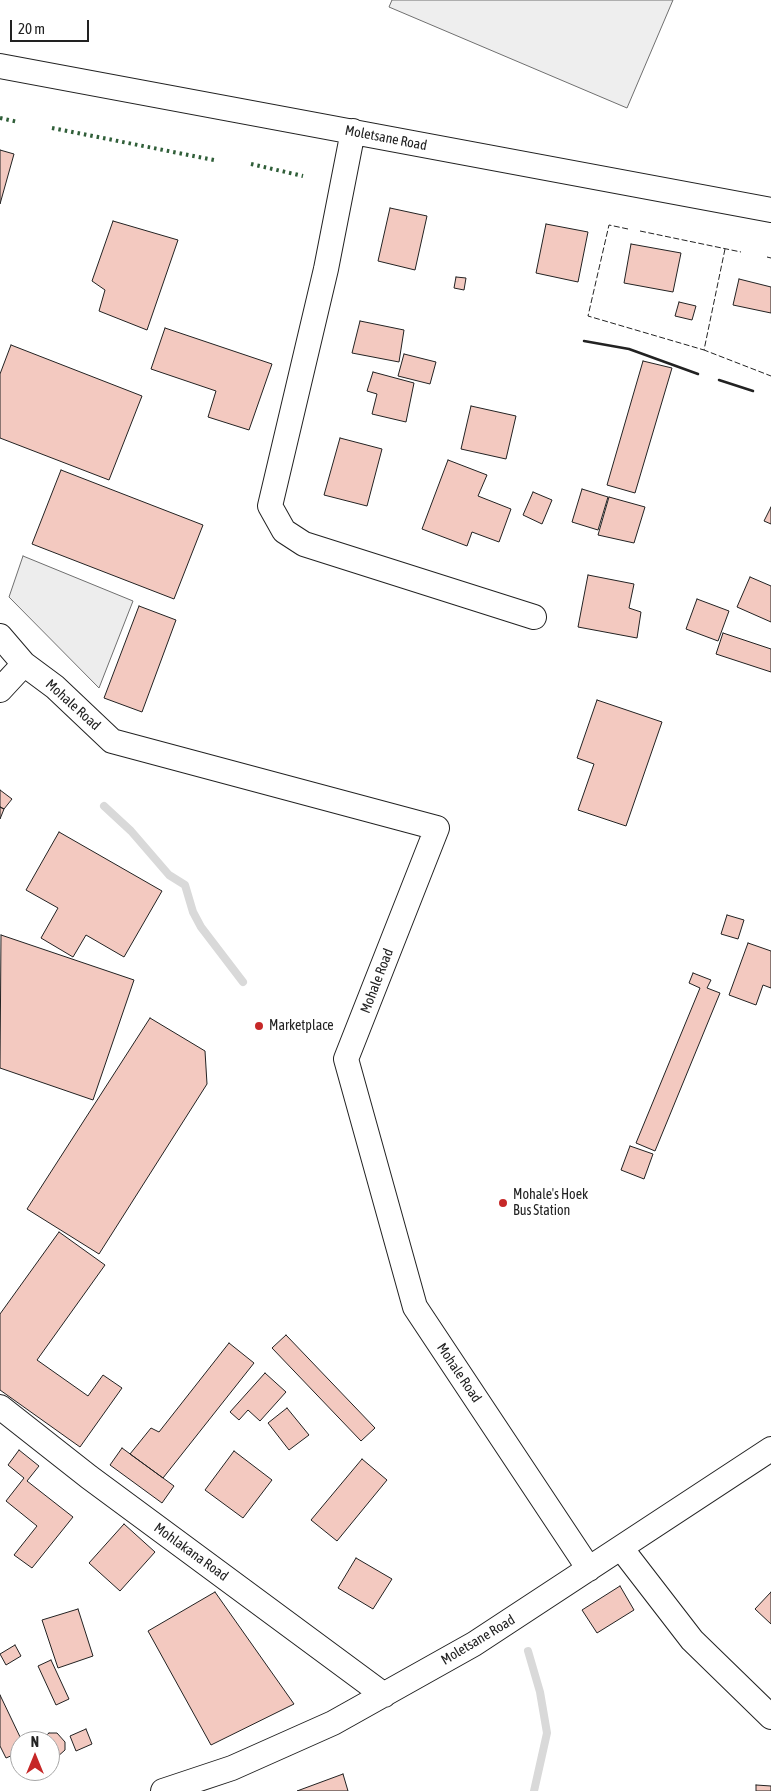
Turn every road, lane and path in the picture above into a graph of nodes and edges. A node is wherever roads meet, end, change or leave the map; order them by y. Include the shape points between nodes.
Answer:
1 (0, 66) edge
2 (353, 131) junction
3 (771, 210) edge
4 (534, 616) dead end
5 (0, 636) edge
6 (24, 664) junction
7 (0, 690) edge
8 (0, 1407) edge
9 (771, 1449) edge
10 (621, 1548) junction
11 (589, 1569) junction
12 (384, 1695) junction
13 (771, 1717) edge
14 (163, 1791) edge

1 - 2 street, Moletsane Road
2 - 3 street, Moletsane Road
2 - 4 street via 326,269 270,506 284,531 304,544
5 - 6 street, Mohale Road
6 - 7 street
6 - 11 street, Mohale Road via 55,687 112,741 437,828 346,1059 415,1306
8 - 12 street, Mohlakana Road
9 - 10 street, Moletsane Road
10 - 11 street, Moletsane Road
10 - 13 street via 692,1640
11 - 12 street, Moletsane Road via 474,1644
12 - 14 street, Moletsane Road via 333,1723 232,1768

